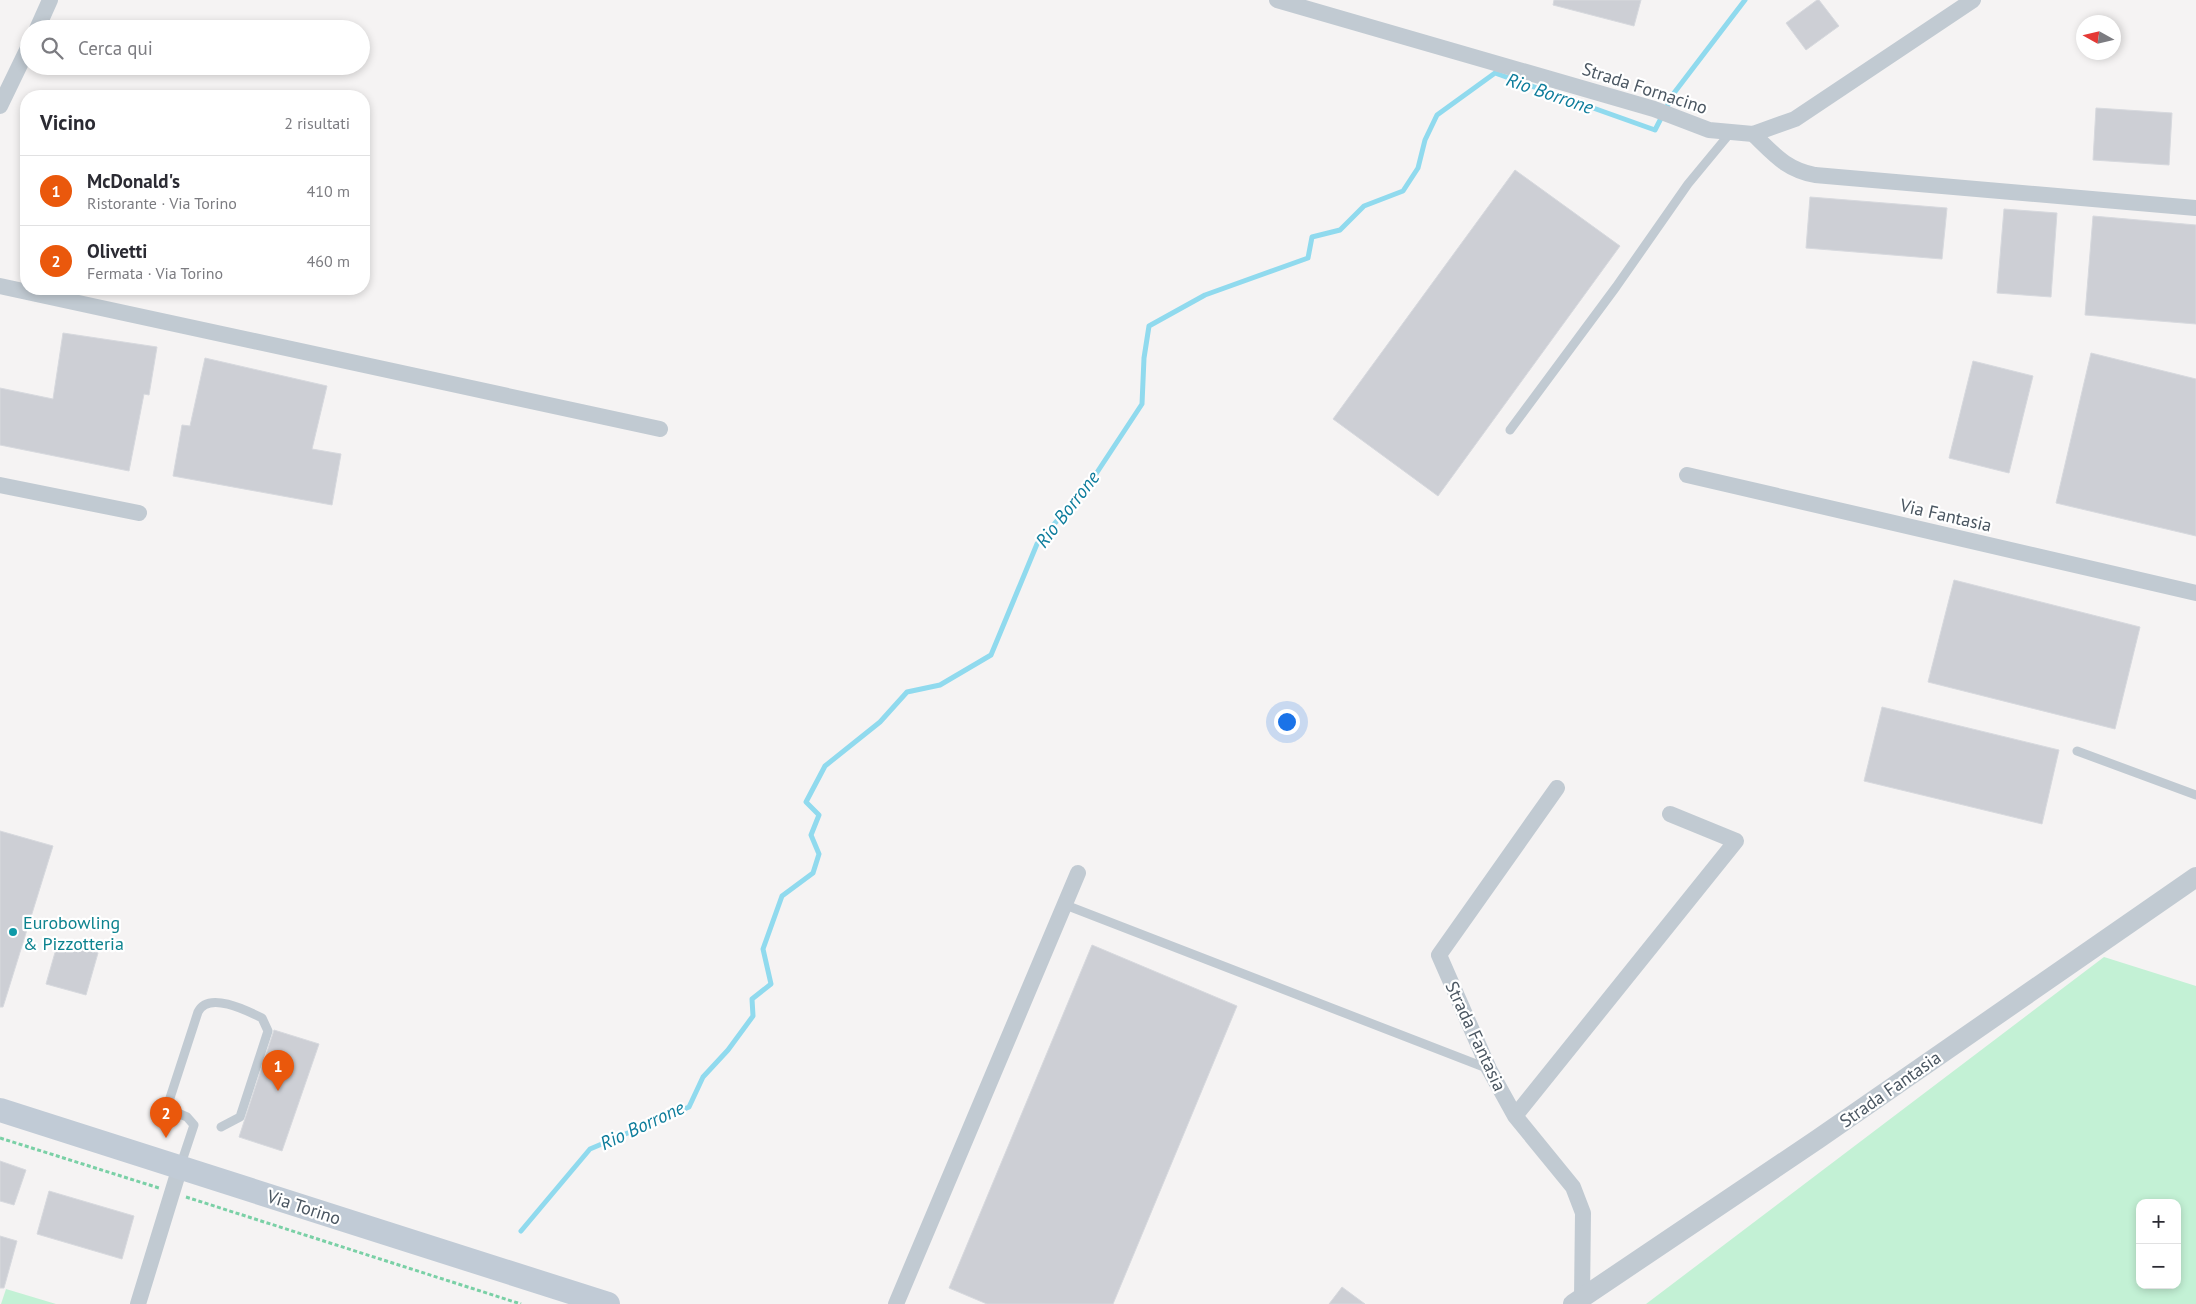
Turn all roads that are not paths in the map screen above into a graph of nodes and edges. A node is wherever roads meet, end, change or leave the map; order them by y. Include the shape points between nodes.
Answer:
1 (50, 0) edge
2 (1277, 0) edge
3 (1974, 0) edge
4 (41, 20) edge
5 (20, 65) edge
6 (0, 106) edge
7 (1731, 132) junction
8 (1753, 134) junction
9 (2196, 208) edge
10 (0, 286) edge
11 (20, 290) edge
12 (42, 295) edge
13 (660, 429) dead end
14 (1510, 430) dead end
15 (1687, 476) dead end
16 (0, 484) edge
17 (139, 513) dead end
18 (2196, 593) edge
19 (2077, 751) dead end
20 (1558, 788) dead end
21 (2196, 795) edge
22 (1670, 814) dead end
23 (1078, 873) dead end
24 (2196, 877) edge
25 (1063, 904) junction
26 (1489, 1070) junction
27 (0, 1110) edge
28 (1515, 1116) junction
29 (221, 1127) dead end
30 (180, 1167) junction
31 (1578, 1301) edge
32 (138, 1304) edge
33 (608, 1304) edge
34 (896, 1304) edge

1 - 4 street
2 - 7 street, Strada Fornacino via 1654,108 1709,130
3 - 8 street, Strada Fornacino via 1795,119
5 - 6 street
7 - 8 street, Strada Fornacino
7 - 14 lane via 1688,184
8 - 9 street via 1785,165 1815,175
10 - 11 street
12 - 13 street
15 - 18 street, Via Fantasia
16 - 17 street
19 - 21 lane
20 - 26 street, Strada Fantasia via 1439,955
22 - 28 street via 1736,841
23 - 25 street
24 - 31 street, Strada Fantasia
25 - 26 lane
25 - 34 street
26 - 28 street, Strada Fantasia
27 - 30 main road, Via Torino
28 - 31 street, Strada Fantasia via 1577,1195 1583,1213
29 - 30 lane via 240,1117 268,1031 262,1018 212,1001 203,1004 198,1012 169,1101 172,1111 187,1117 194,1125
30 - 32 street
30 - 33 main road, Via Torino

